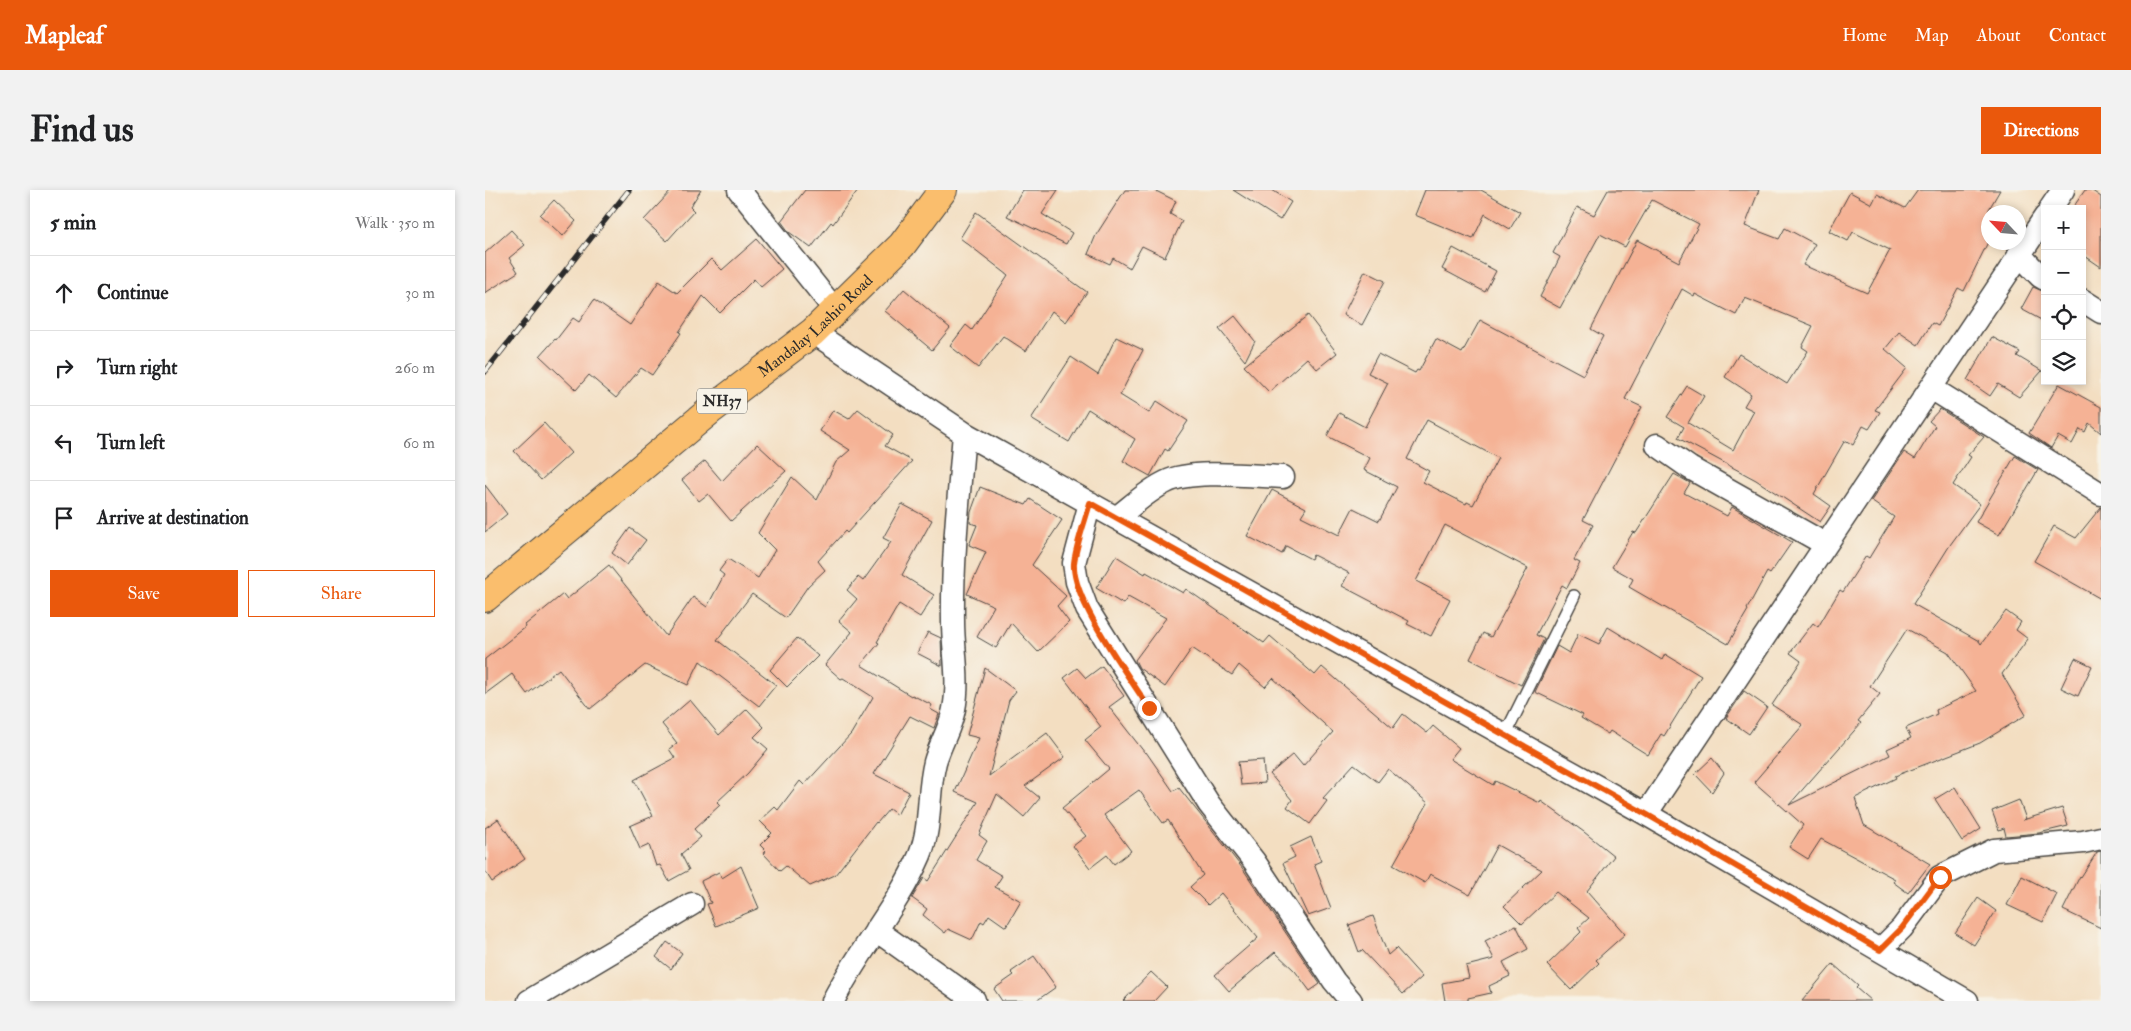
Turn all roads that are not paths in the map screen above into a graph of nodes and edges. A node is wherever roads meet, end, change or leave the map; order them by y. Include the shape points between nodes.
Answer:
1 (739, 190) edge
2 (943, 190) edge
3 (2063, 190) edge
4 (2053, 205) edge
5 (2041, 223) edge
6 (2019, 254) junction
7 (2041, 277) edge
8 (2086, 303) edge
9 (835, 310) junction
10 (2101, 312) edge
11 (813, 332) junction
12 (1931, 388) junction
13 (963, 433) junction
14 (1657, 445) dead end
15 (1283, 477) dead end
16 (2101, 494) edge
17 (1090, 503) junction
18 (1116, 518) junction
19 (1825, 544) junction
20 (1574, 596) dead end
21 (485, 598) edge
22 (1505, 735) junction
23 (1646, 814) junction
24 (2101, 838) edge
25 (692, 904) dead end
26 (876, 930) junction
27 (1880, 950) junction
28 (974, 1000) dead end
29 (529, 1001) edge
30 (833, 1001) edge
31 (1351, 1001) edge
32 (1967, 1001) edge

1 - 9 street
2 - 9 highway, Mandalay Lashio Road / NH37 via 902,245
3 - 4 street
5 - 6 street
6 - 7 street
6 - 12 street
8 - 10 street
9 - 11 highway, Mandalay Lashio Road / NH37
11 - 13 street
11 - 21 highway, Mandalay Lashio Road / NH37 via 712,409
12 - 16 street
12 - 19 street
13 - 17 street
13 - 26 street via 954,551 955,708 935,761 929,821 920,855
14 - 19 street via 1690,468
15 - 18 street via 1190,475 1167,481
17 - 18 street
17 - 31 street via 1074,563 1087,609 1209,804 1254,861
18 - 22 street
19 - 23 street
20 - 22 lane
22 - 23 street
23 - 27 street
24 - 27 street via 1994,850 1940,877 1902,928
25 - 29 street
26 - 28 street
26 - 30 street
27 - 32 street

